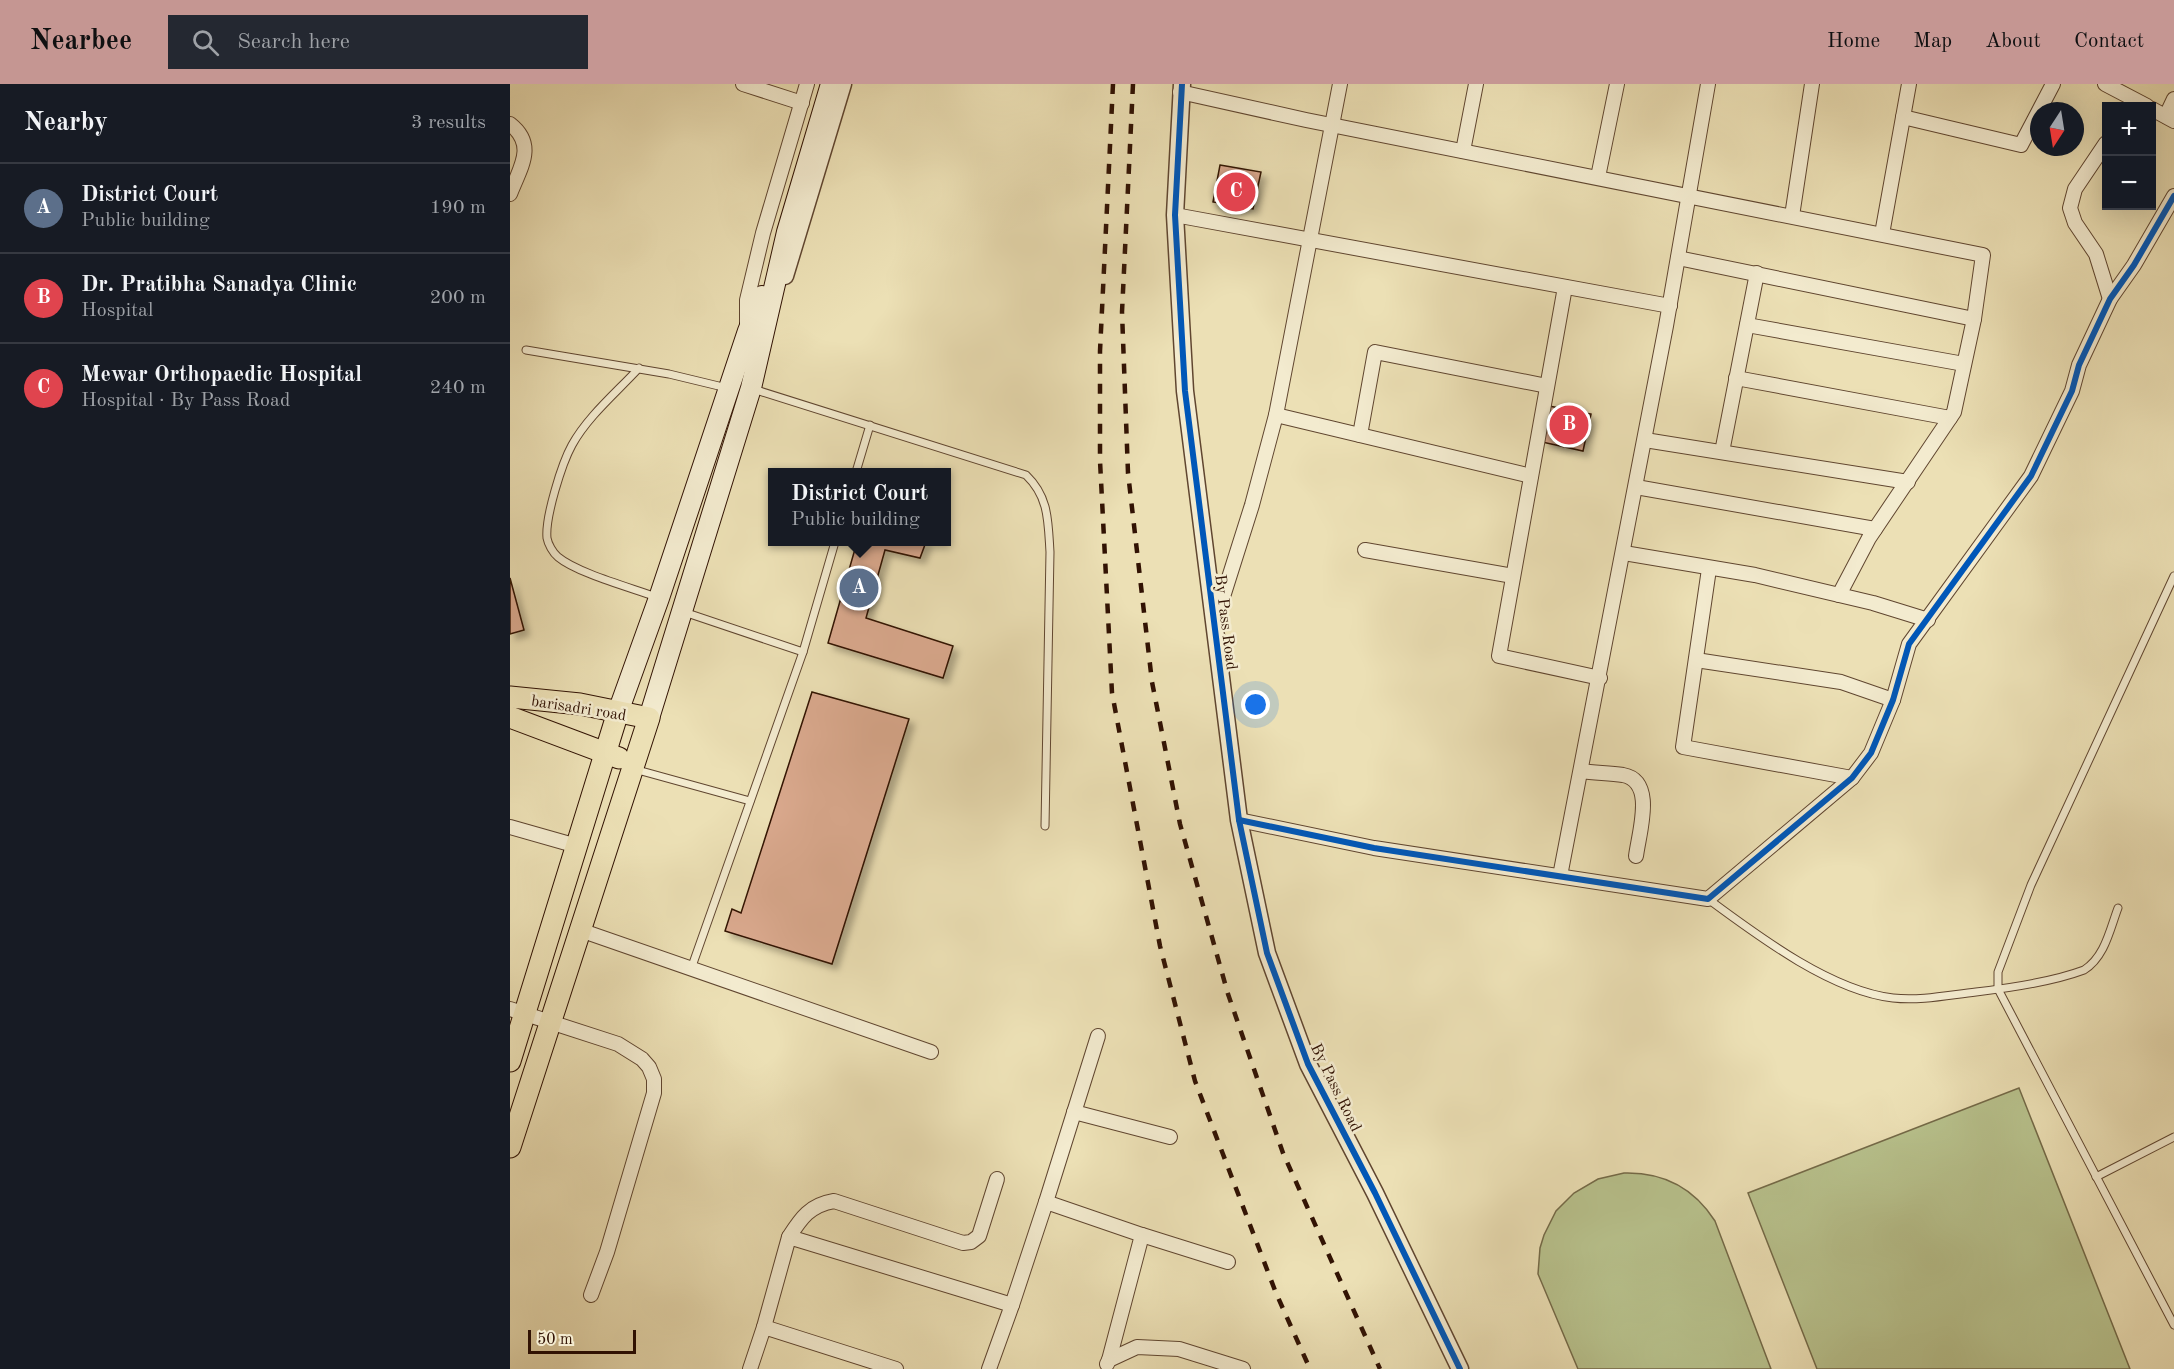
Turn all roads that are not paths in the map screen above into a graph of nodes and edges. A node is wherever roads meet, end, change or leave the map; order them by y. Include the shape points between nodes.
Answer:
1 (743, 84) edge
2 (807, 84) edge
3 (831, 84) edge
4 (843, 84) edge
5 (1340, 84) edge
6 (1476, 84) edge
7 (1617, 84) edge
8 (1708, 84) edge
9 (1812, 84) edge
10 (1908, 84) edge
11 (2053, 84) edge
12 (2105, 84) edge
13 (1181, 88) edge
14 (2136, 99) edge
15 (2174, 99) edge
16 (802, 103) junction
17 (2156, 111) edge
18 (1903, 117) junction
19 (2170, 118) edge
20 (510, 124) edge
21 (1332, 125) junction
22 (2102, 149) edge
23 (1463, 151) junction
24 (1598, 177) junction
25 (510, 194) edge
26 (1688, 195) junction
27 (2174, 196) edge
28 (1175, 215) junction
29 (1792, 216) junction
30 (787, 232) junction
31 (1882, 234) junction
32 (1310, 240) junction
33 (1678, 258) junction
34 (1757, 273) junction
35 (1565, 287) junction
36 (2110, 299) junction
37 (1670, 306) junction
38 (769, 309) junction
39 (1974, 320) junction
40 (1747, 325) junction
41 (748, 333) junction
42 (526, 350) dead end
43 (1964, 364) junction
44 (639, 368) junction
45 (1736, 378) junction
46 (1547, 386) junction
47 (729, 388) junction
48 (751, 388) junction
49 (1276, 415) junction
50 (1950, 418) junction
51 (870, 425) junction
52 (1360, 435) junction
53 (1645, 440) junction
54 (1722, 452) junction
55 (857, 468) edge
56 (701, 473) junction
57 (1531, 476) junction
58 (723, 479) junction
59 (1908, 482) junction
60 (1636, 487) junction
61 (1875, 529) junction
62 (834, 546) edge
63 (1365, 550) dead end
64 (1624, 553) junction
65 (1709, 569) junction
66 (1513, 576) junction
67 (2174, 576) edge
68 (1839, 595) junction
69 (659, 598) junction
70 (683, 611) junction
71 (1928, 620) junction
72 (1214, 624) junction
73 (802, 652) junction
74 (1696, 660) junction
75 (1600, 678) junction
76 (1893, 699) junction
77 (511, 705) edge
78 (618, 712) junction
79 (649, 718) junction
80 (606, 754) junction
81 (633, 766) junction
82 (1581, 771) junction
83 (1852, 778) junction
84 (750, 801) junction
85 (1239, 820) junction
86 (1045, 826) dead end
87 (510, 827) edge
88 (577, 846) junction
89 (1636, 856) dead end
90 (1560, 876) junction
91 (1708, 899) junction
92 (2118, 908) dead end
93 (580, 930) junction
94 (691, 969) junction
95 (1998, 989) junction
96 (517, 1011) edge
97 (549, 1023) junction
98 (1098, 1036) dead end
99 (932, 1052) dead end
100 (510, 1061) edge
101 (1074, 1112) junction
102 (1170, 1137) dead end
103 (2174, 1137) edge
104 (510, 1148) edge
105 (2096, 1177) junction
106 (997, 1179) dead end
107 (1046, 1202) junction
108 (1142, 1234) junction
109 (789, 1237) junction
110 (1228, 1262) dead end
111 (591, 1294) dead end
112 (1011, 1305) junction
113 (2174, 1325) edge
114 (764, 1327) junction
115 (1107, 1365) edge
116 (750, 1369) edge
117 (896, 1369) edge
118 (989, 1369) edge
119 (1243, 1369) edge
120 (1460, 1369) edge

1 - 16 street
2 - 16 street
3 - 30 main road
4 - 38 street via 785,278
5 - 21 street
6 - 23 street
7 - 24 street
8 - 26 street
9 - 29 street
10 - 18 street
11 - 18 street via 2021,145
12 - 14 street
13 - 21 street
13 - 28 street, By Pass Road
15 - 19 street
16 - 41 street via 747,300
17 - 19 street
18 - 31 street
20 - 25 street via 521,133 525,147
21 - 23 street
21 - 32 street
22 - 36 street via 2075,189 2070,208 2071,216 2096,254
23 - 24 street
24 - 26 street
26 - 29 street
26 - 33 street
27 - 36 street
28 - 32 street
28 - 72 street, By Pass Road via 1185,391
29 - 31 street
30 - 38 main road
30 - 41 main road
31 - 39 street via 1983,255
32 - 35 street
32 - 49 street
33 - 34 street
33 - 37 street
34 - 39 street
34 - 40 street
35 - 37 street
35 - 46 street
36 - 71 street via 2031,476
37 - 53 street
38 - 48 main road
39 - 43 street
40 - 43 street
40 - 45 street
41 - 47 main road
42 - 44 lane
43 - 50 street
44 - 47 lane
44 - 69 lane via 573,444 554,497 548,538 557,557 572,566
45 - 50 street
45 - 54 street
46 - 52 street via 1375,352
46 - 57 street
47 - 56 main road
48 - 51 lane
48 - 58 main road
49 - 52 street
49 - 72 street
50 - 59 street
51 - 55 lane
51 - 86 lane via 1026,475 1038,487 1048,521 1050,552
52 - 57 street
53 - 54 street
53 - 60 street
54 - 59 street
56 - 58 main road
56 - 69 main road
57 - 66 street
58 - 70 main road
59 - 61 street
60 - 61 street
60 - 64 street
61 - 68 street
62 - 73 lane
63 - 66 street
64 - 65 street
64 - 75 street
65 - 68 street via 1755,575
65 - 74 street
66 - 75 street via 1499,656
67 - 95 lane via 2031,885 1998,972
68 - 71 street
69 - 78 main road
70 - 73 lane
70 - 79 main road
71 - 76 street via 1909,644
72 - 85 street, By Pass Road
73 - 84 lane
74 - 76 street via 1841,682
74 - 83 street via 1683,747
75 - 82 street
76 - 83 street via 1871,753
77 - 78 main road, barisadri road via 580,704
77 - 80 main road
78 - 79 main road, barisadri road
78 - 80 main road
79 - 81 main road
80 - 81 main road
80 - 88 main road
81 - 84 lane
81 - 93 main road
82 - 89 street via 1624,775 1640,785 1644,795
82 - 90 street
83 - 91 street
84 - 94 lane
85 - 90 street via 1374,848
85 - 120 street, By Pass Road via 1267,953 1308,1064
87 - 88 street
88 - 96 main road
90 - 91 street
91 - 95 lane via 1761,938 1821,973 1872,994 1912,999
92 - 95 lane via 2101,953 2092,965 2074,973
93 - 94 street
93 - 97 main road
94 - 99 street
95 - 105 lane
96 - 97 street
96 - 100 main road
97 - 104 main road
97 - 111 street via 618,1044 642,1059 654,1079 651,1105 608,1252
98 - 101 street
101 - 102 street
101 - 107 street
103 - 105 lane
105 - 113 lane
106 - 109 street via 980,1236 971,1242 834,1201 812,1208
107 - 108 street
107 - 112 street
108 - 110 street
108 - 115 street
109 - 112 street
109 - 114 street
112 - 118 street
114 - 116 street
114 - 117 street
115 - 119 street via 1137,1347 1179,1349

